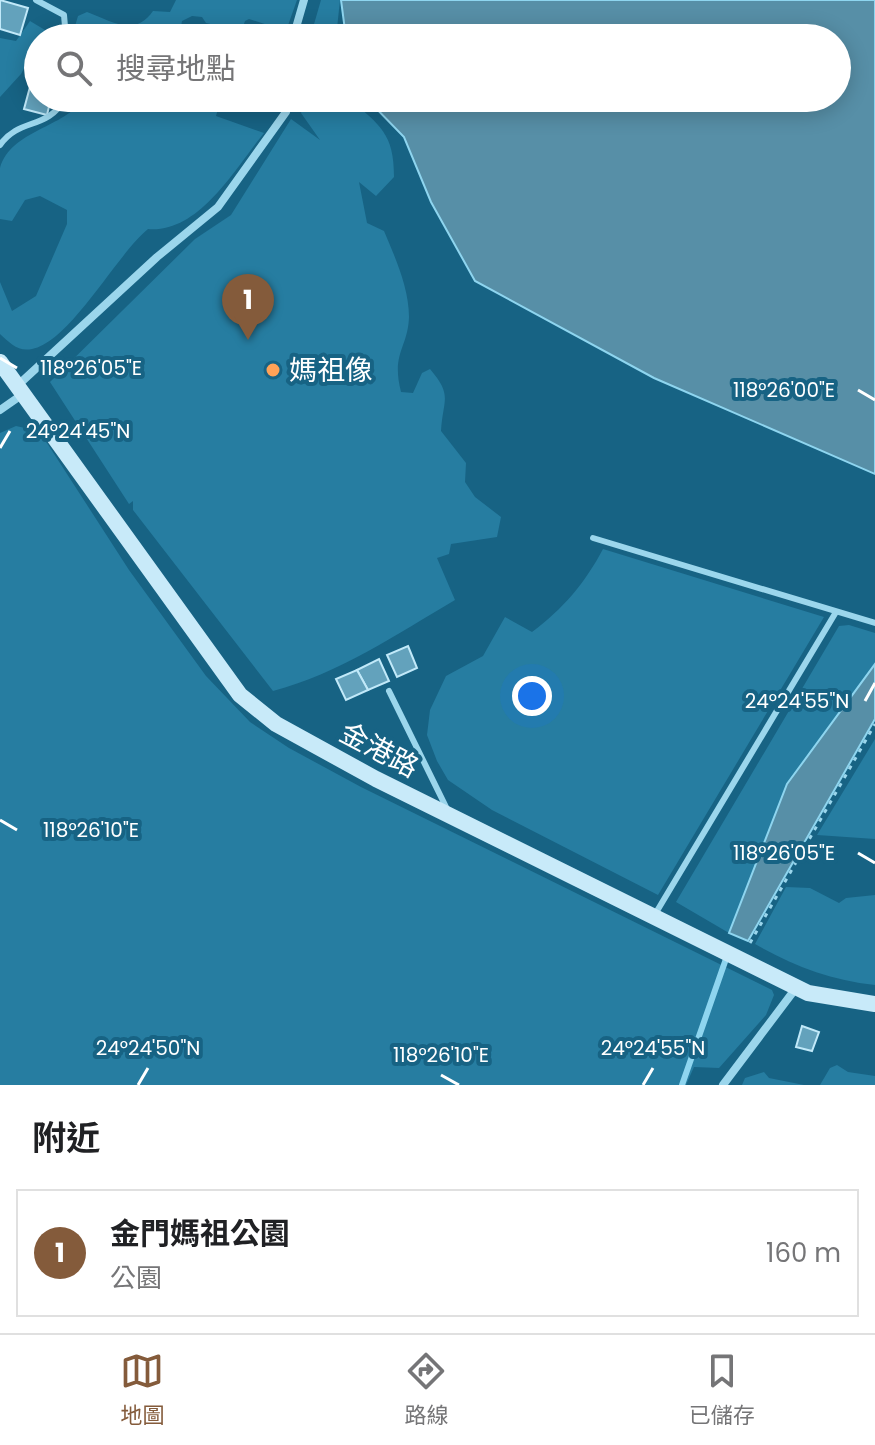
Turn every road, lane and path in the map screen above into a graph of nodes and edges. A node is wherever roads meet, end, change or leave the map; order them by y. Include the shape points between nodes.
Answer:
1 (36, 0) edge
2 (304, 0) edge
3 (65, 24) edge
4 (297, 24) edge
5 (55, 112) edge
6 (286, 112) edge
7 (0, 145) edge
8 (0, 362) edge
9 (20, 390) junction
10 (0, 410) edge
11 (593, 538) dead end
12 (836, 612) junction
13 (875, 623) edge
14 (389, 691) dead end
15 (875, 724) edge
16 (451, 816) junction
17 (654, 916) junction
18 (750, 943) dead end
19 (797, 987) junction
20 (875, 1004) edge
21 (723, 1085) edge

1 - 3 lane via 64,15
2 - 4 street
5 - 7 lane via 42,122 11,130
6 - 9 street via 218,207 157,257
8 - 9 main road, 金港路
9 - 10 street
9 - 16 main road, 金港路 via 240,695 287,731
11 - 12 lane
12 - 13 lane
12 - 17 lane
14 - 16 lane
15 - 18 path
16 - 17 main road, 金港路
17 - 19 main road, 金港路
19 - 20 main road, 金港路
19 - 21 street

